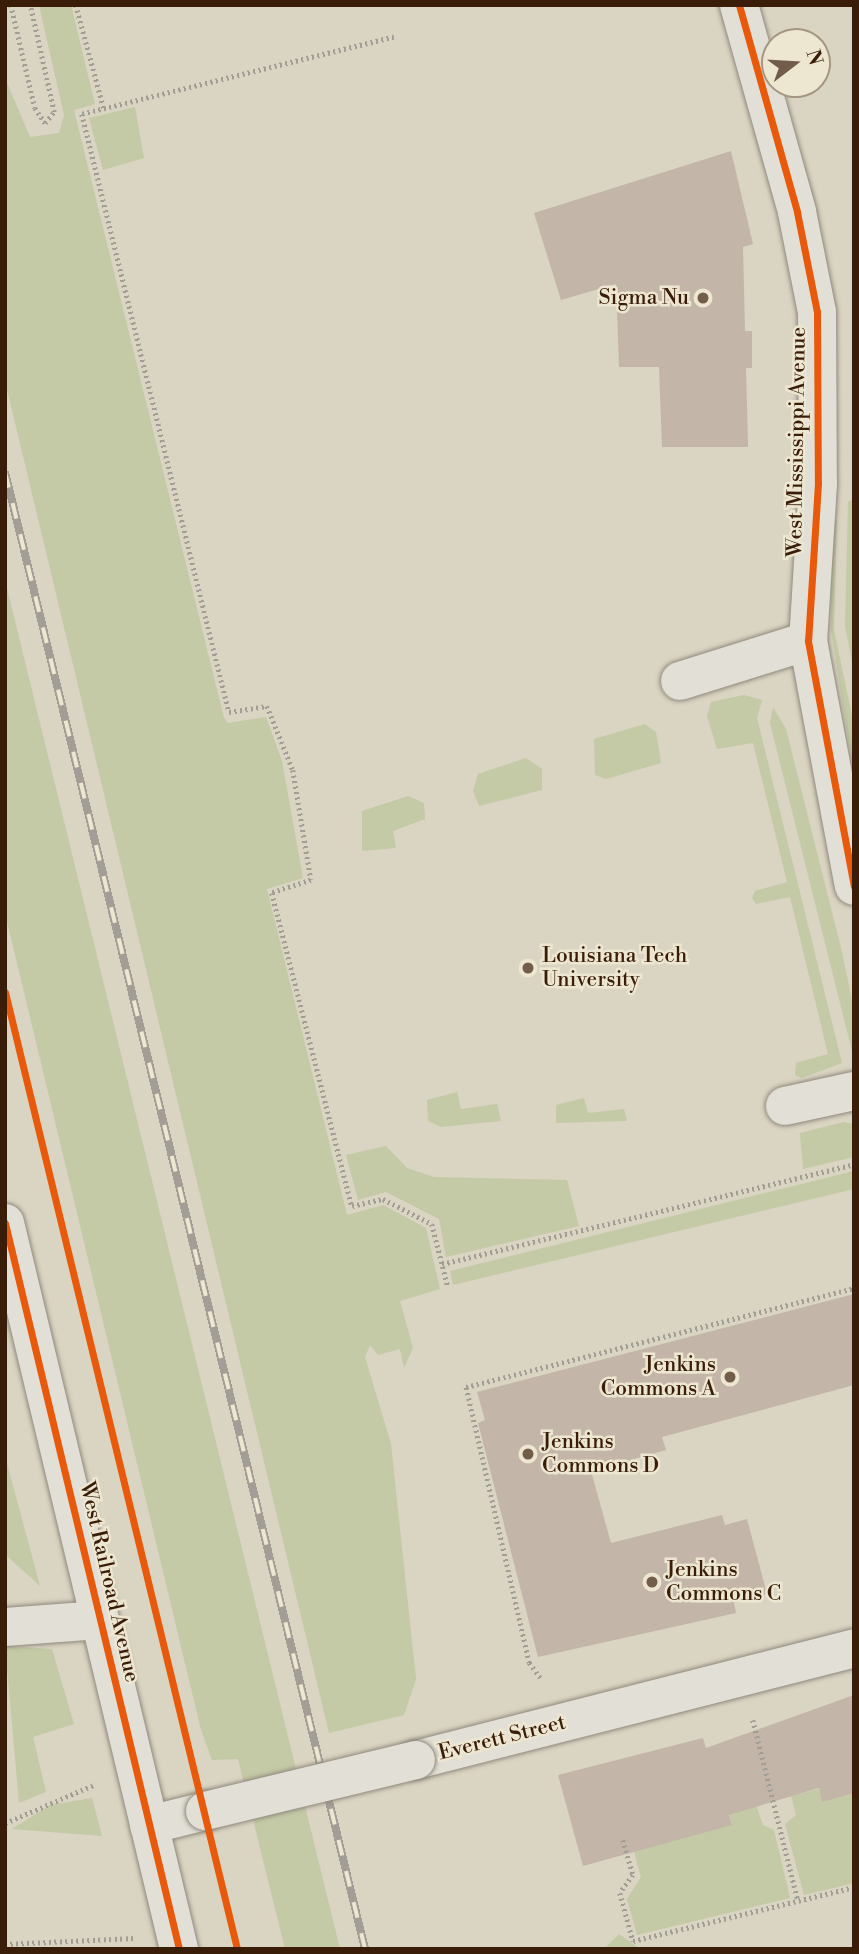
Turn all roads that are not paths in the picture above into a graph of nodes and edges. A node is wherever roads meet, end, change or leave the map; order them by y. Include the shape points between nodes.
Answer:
1 (739, 5) edge
2 (808, 641) junction
3 (680, 681) dead end
4 (854, 886) edge
5 (854, 1091) edge
6 (785, 1106) dead end
7 (5, 1223) edge
8 (9, 1618) edge
9 (100, 1620) junction
10 (854, 1648) edge
11 (149, 1825) junction
12 (179, 1949) edge

1 - 2 street, West Mississippi Avenue via 797,212 817,312 818,471
2 - 3 street
2 - 4 street, West Mississippi Avenue
5 - 6 street
7 - 9 street, West Railroad Avenue
8 - 9 street
9 - 11 street, West Railroad Avenue
10 - 11 street, Everett Street, bridge
11 - 12 street, West Railroad Avenue

